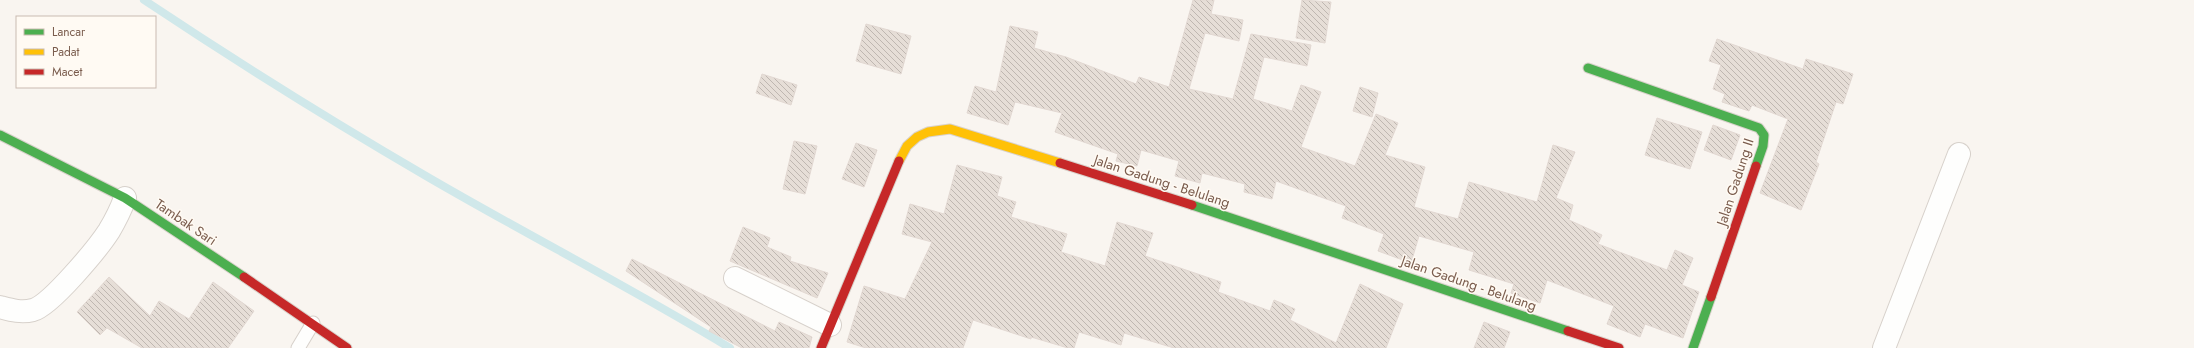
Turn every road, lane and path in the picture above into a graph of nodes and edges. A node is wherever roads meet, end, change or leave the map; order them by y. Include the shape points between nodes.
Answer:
1 (1588, 68) dead end
2 (0, 135) edge
3 (1959, 154) dead end
4 (125, 198) junction
5 (735, 278) dead end
6 (0, 307) edge
7 (313, 323) junction
8 (830, 325) junction
9 (298, 348) edge
10 (347, 348) edge
11 (821, 348) edge
12 (1619, 348) edge
13 (1693, 348) edge
14 (1884, 348) edge

1 - 13 street, Jalan Gadung II via 1760,128 1764,135 1763,146
2 - 4 street, Tambak Sari
3 - 14 street
4 - 6 street via 109,231 78,271 46,302 35,310 21,312
4 - 7 street, Tambak Sari
5 - 8 street
7 - 9 lane
7 - 10 street, Tambak Sari
8 - 11 street, Jalan Gadung - Belulang
8 - 12 street, Jalan Gadung - Belulang via 902,153 916,136 934,130 950,129 1169,197

